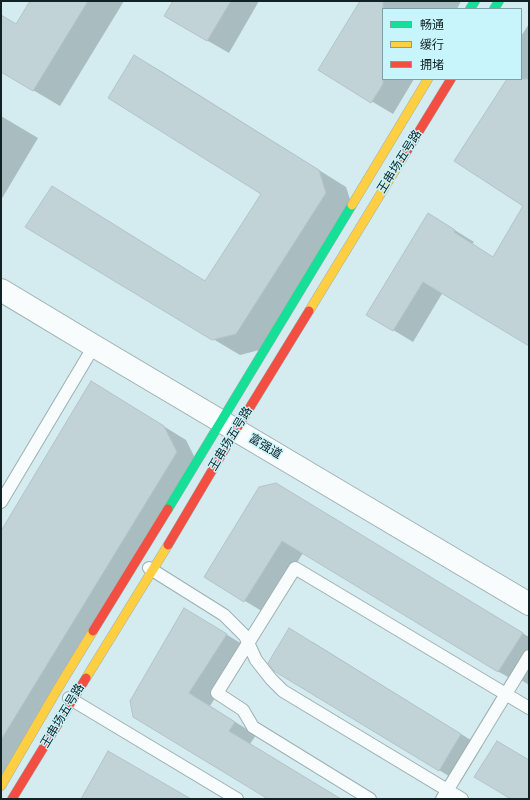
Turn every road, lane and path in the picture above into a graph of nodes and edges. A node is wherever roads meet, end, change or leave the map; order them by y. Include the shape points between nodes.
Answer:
1 (427, 80) edge
2 (450, 80) edge
3 (1, 290) edge
4 (94, 346) junction
5 (228, 426) junction
6 (1, 502) edge
7 (137, 560) junction
8 (153, 570) junction
9 (529, 604) edge
10 (249, 643) junction
11 (529, 656) edge
12 (57, 690) junction
13 (506, 694) junction
14 (72, 700) junction
15 (529, 708) edge
16 (1, 786) edge
17 (445, 795) edge
18 (12, 799) edge
19 (237, 799) edge
20 (370, 799) edge
21 (462, 799) edge

1 - 5 street, 王串场五号路
2 - 5 street, 王串场五号路
3 - 4 street, 富强道
4 - 5 street, 富强道
4 - 6 lane
5 - 7 street, 王串场五号路
5 - 8 street, 王串场五号路
5 - 9 street, 富强道
7 - 8 lane
7 - 12 street, 王串场五号路
8 - 10 lane via 224,615
8 - 14 street, 王串场五号路
10 - 13 lane via 295,568
10 - 17 lane via 256,660 283,691
10 - 20 lane via 218,693 243,710 253,727
11 - 13 lane
12 - 14 lane
12 - 16 street, 王串场五号路
13 - 15 lane
13 - 17 lane
14 - 18 street, 王串场五号路
14 - 19 lane
17 - 21 lane

